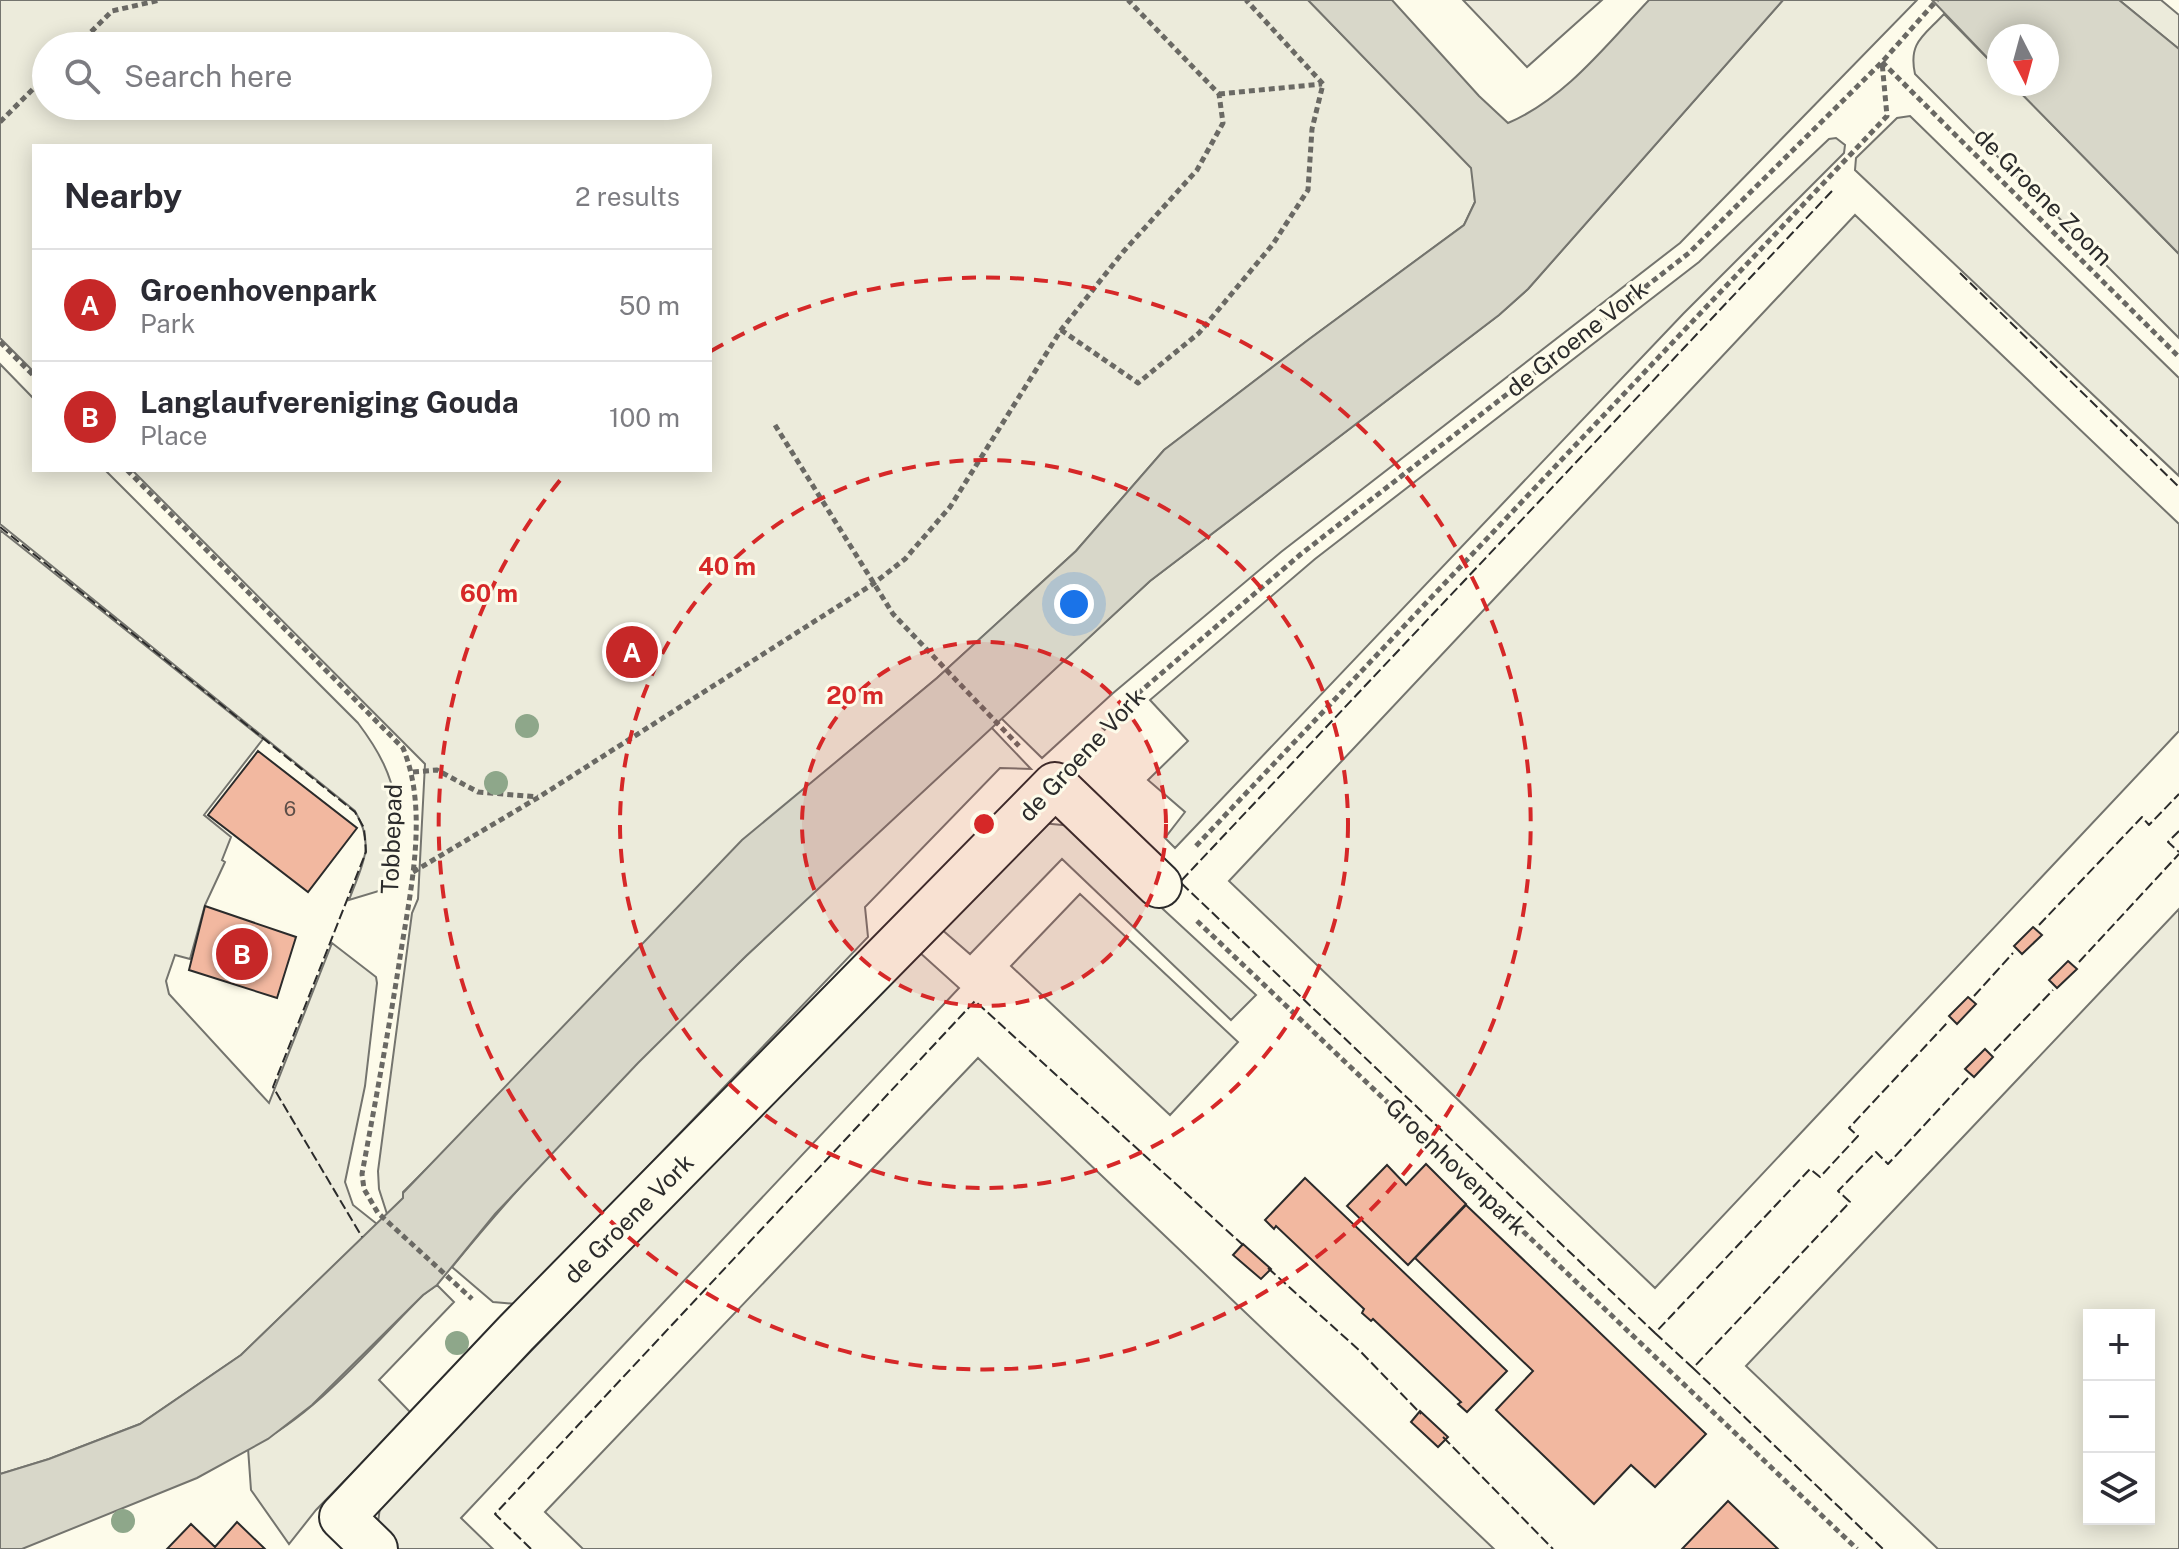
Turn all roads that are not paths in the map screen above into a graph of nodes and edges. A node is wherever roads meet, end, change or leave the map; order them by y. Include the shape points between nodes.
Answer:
1 (1159, 885) road end
2 (375, 1549) edge

1 - 2 lane, de Groene Vork via 1055,785 342,1517

